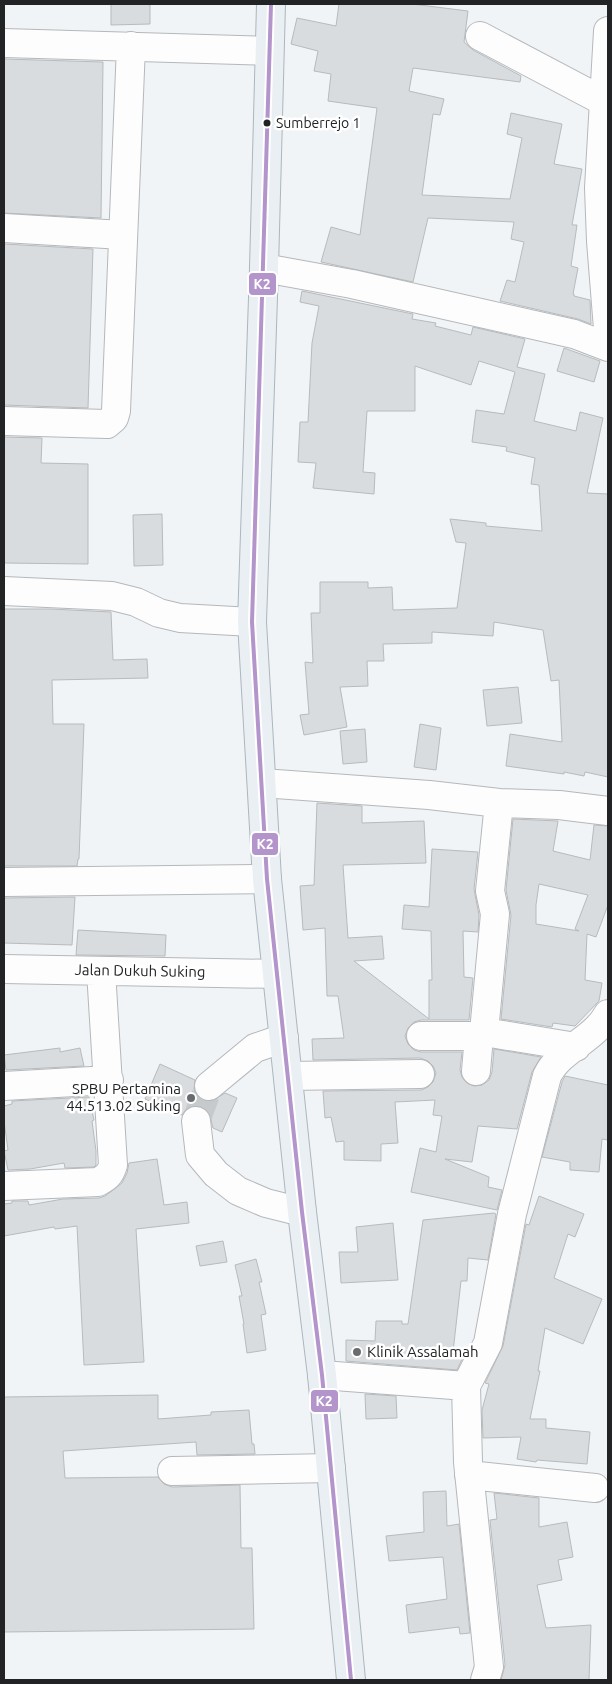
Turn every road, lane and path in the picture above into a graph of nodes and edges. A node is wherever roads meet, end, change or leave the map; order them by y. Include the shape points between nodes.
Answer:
1 (271, 4) edge
2 (608, 31) edge
3 (480, 36) dead end
4 (4, 43) edge
5 (131, 46) junction
6 (270, 51) junction
7 (603, 101) junction
8 (4, 228) edge
9 (123, 235) junction
10 (264, 268) junction
11 (608, 329) edge
12 (608, 346) edge
13 (4, 421) edge
14 (4, 591) edge
15 (252, 622) junction
16 (262, 783) junction
17 (499, 803) junction
18 (608, 810) edge
19 (266, 879) junction
20 (4, 882) edge
21 (4, 969) edge
22 (101, 971) junction
23 (276, 974) junction
24 (608, 1014) edge
25 (482, 1034) junction
26 (421, 1036) dead end
27 (284, 1038) junction
28 (576, 1047) junction
29 (476, 1071) dead end
30 (420, 1074) dead end
31 (288, 1076) junction
32 (108, 1080) junction
33 (4, 1086) edge
34 (209, 1086) tunnel mouth
35 (196, 1121) tunnel mouth
36 (4, 1186) edge
37 (302, 1212) junction
38 (322, 1375) junction
39 (466, 1386) junction
40 (331, 1468) junction
41 (172, 1472) dead end
42 (469, 1475) junction
43 (595, 1488) dead end
44 (350, 1680) edge
45 (485, 1680) edge

1 - 6 main road
2 - 7 street
3 - 7 street
4 - 5 street
5 - 6 street
5 - 9 street
6 - 10 main road
7 - 11 street via 599,188
8 - 9 street
9 - 13 street via 114,418 107,424
10 - 12 street via 352,284 574,334
10 - 15 main road
14 - 15 street via 112,596 180,618
15 - 16 main road
16 - 17 street
16 - 19 main road
17 - 18 street
17 - 25 street via 490,891 495,914
19 - 20 street
19 - 23 main road
21 - 22 street, Jalan Dukuh Suking
22 - 23 street, Jalan Dukuh Suking
22 - 32 street
23 - 27 main road
24 - 28 street via 604,1022
25 - 26 street
25 - 28 street
25 - 29 street
27 - 31 main road
27 - 34 street via 256,1048
28 - 39 street via 552,1066 547,1076 512,1214 488,1343
30 - 31 street
31 - 37 main road
32 - 33 street
32 - 36 street via 111,1173 98,1182
35 - 37 street via 200,1156 216,1174 238,1191
37 - 38 main road
38 - 39 street
38 - 40 main road
39 - 42 street
40 - 41 street
40 - 44 main road
42 - 43 street
42 - 45 street via 489,1667

